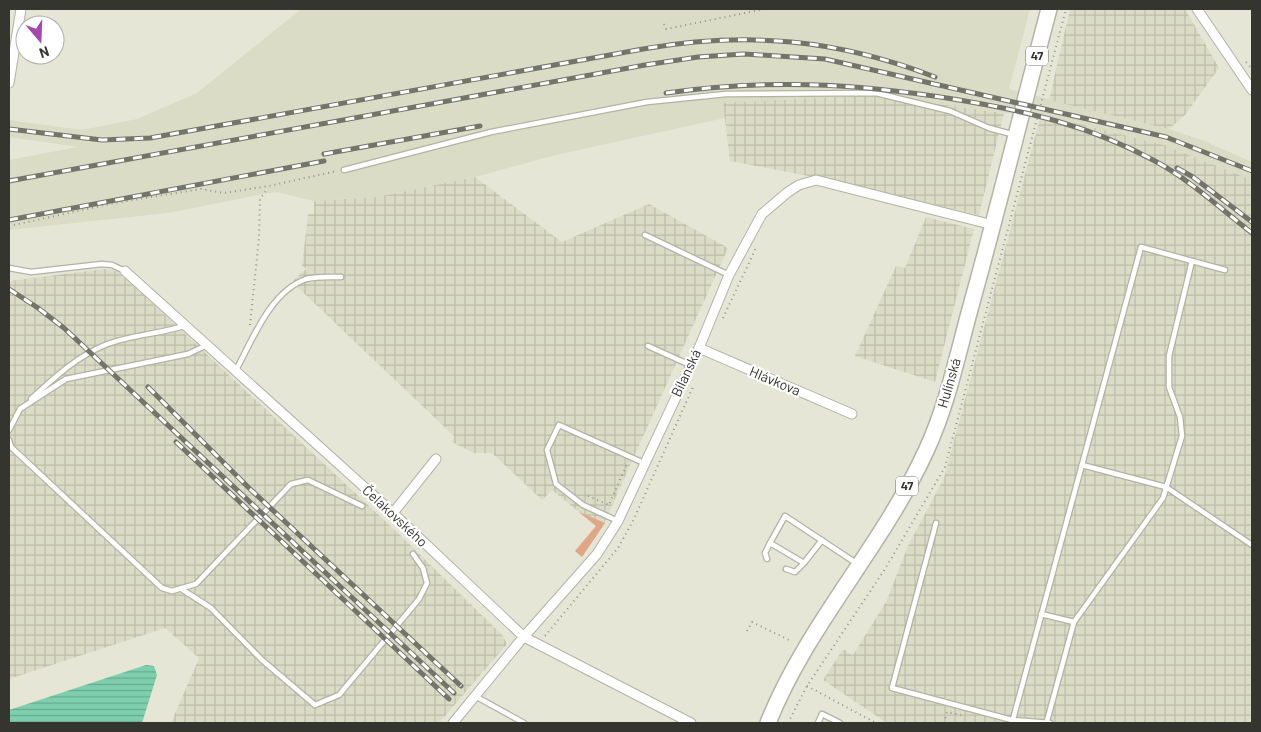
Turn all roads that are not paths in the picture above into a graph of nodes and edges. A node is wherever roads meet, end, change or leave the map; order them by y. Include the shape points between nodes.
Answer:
1 (22, 9) edge
2 (1049, 9) edge
3 (1198, 9) edge
4 (9, 84) edge
5 (1252, 90) edge
6 (1016, 135) junction
7 (344, 170) road end
8 (993, 226) junction
9 (645, 235) dead end
10 (1192, 261) junction
11 (9, 268) edge
12 (1225, 270) dead end
13 (125, 271) joint
14 (729, 275) junction
15 (342, 277) dead end
16 (184, 326) junction
17 (207, 345) junction
18 (648, 346) dead end
19 (699, 348) junction
20 (690, 365) junction
21 (236, 370) junction
22 (20, 409) junction
23 (852, 414) dead end
24 (9, 430) edge
25 (9, 440) edge
26 (436, 459) dead end
27 (1082, 465) junction
28 (643, 466) junction
29 (1166, 487) junction
30 (362, 506) dead end
31 (393, 513) junction
32 (618, 521) junction
33 (936, 522) dead end
34 (822, 540) junction
35 (770, 543) junction
36 (1252, 546) edge
37 (413, 554) dead end
38 (767, 559) dead end
39 (804, 563) junction
40 (859, 564) junction
41 (786, 569) dead end
42 (183, 590) junction
43 (1041, 614) junction
44 (1074, 622) junction
45 (524, 637) junction
46 (475, 696) junction
47 (1012, 722) edge
48 (1049, 722) edge
49 (453, 723) edge
50 (524, 723) edge
51 (691, 723) edge
52 (768, 723) edge
53 (818, 723) edge
54 (840, 723) edge

1 - 4 street
2 - 6 main road, Hulínská / 47
3 - 5 street
6 - 7 lane via 989,128 950,111 876,93 726,94 647,102 491,132
6 - 8 main road, Hulínská / 47
8 - 14 street, Bílanská via 816,180 799,185 762,214
8 - 40 main road, Hulínská / 47 via 935,430 913,476
9 - 14 lane
10 - 12 lane
10 - 27 lane via 1141,247
10 - 29 lane via 1169,356 1169,387 1180,417 1182,436
11 - 13 lane via 31,272 102,264
13 - 16 street, Čelakovského
14 - 19 street, Bílanská
15 - 21 lane via 308,278 291,286 273,305
16 - 17 street, Čelakovského
16 - 22 lane via 108,344 89,352 72,362
17 - 21 street, Čelakovského
17 - 22 lane via 188,354 66,379
18 - 20 lane
19 - 20 street, Bílanská
19 - 23 street, Hlávkova
20 - 28 street, Bílanská
21 - 31 street, Čelakovského
22 - 24 lane
25 - 42 lane via 11,447 162,588
26 - 31 street
27 - 29 lane
27 - 43 lane
28 - 32 street, Bílanská
28 - 32 lane via 559,425 547,450 556,484 583,505
29 - 36 lane
29 - 44 lane via 1163,498
30 - 42 lane via 308,480 291,484 196,584
31 - 45 street, Čelakovského
32 - 45 street, Bílanská via 597,554
33 - 47 lane via 892,688
34 - 35 lane via 785,516
34 - 39 lane
34 - 40 lane
35 - 38 lane via 765,553
35 - 39 lane
37 - 42 lane via 423,568 427,583 419,599 339,694 315,704 262,660 211,608
39 - 41 lane via 795,572
40 - 52 main road, Hulínská / 47 via 810,641
43 - 44 lane
43 - 47 lane
44 - 48 lane
45 - 46 street, Bílanská
45 - 51 street, Čelakovského
46 - 49 street, Bílanská
46 - 50 lane
47 - 48 lane
53 - 54 lane via 822,714

